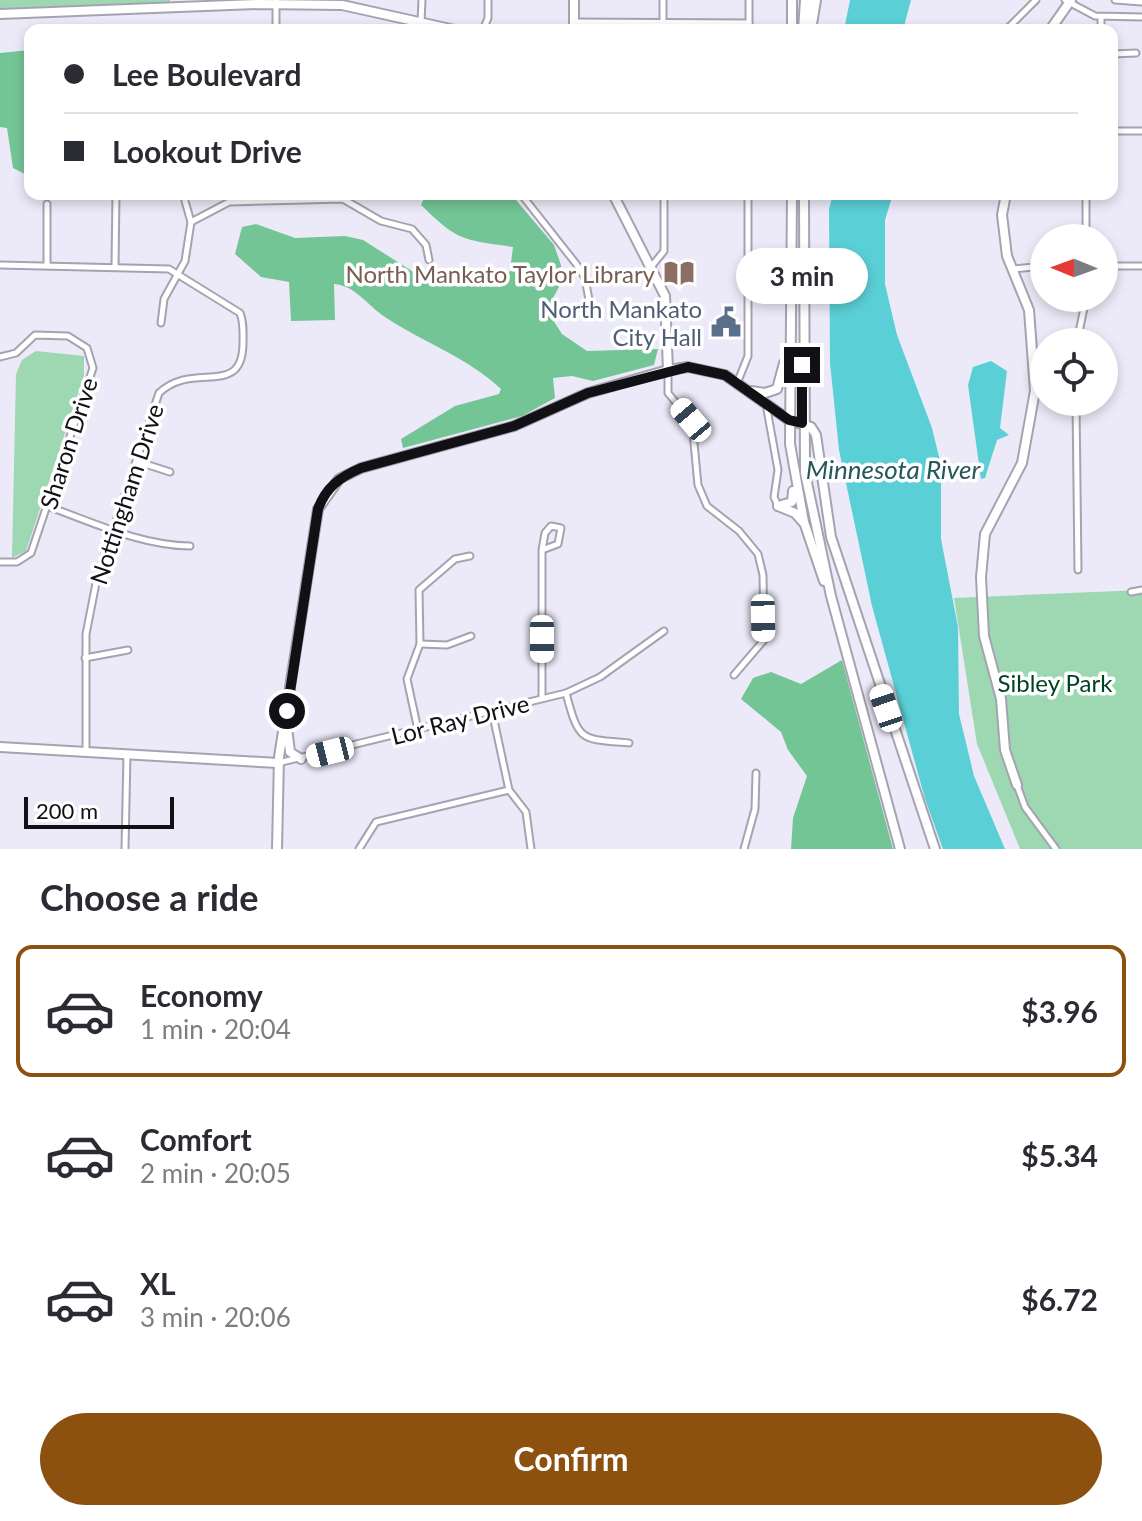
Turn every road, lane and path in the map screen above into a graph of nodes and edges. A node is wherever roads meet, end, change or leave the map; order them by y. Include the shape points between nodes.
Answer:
1 (422, 0) edge
2 (488, 0) edge
3 (574, 0) edge
4 (663, 0) edge
5 (749, 0) edge
6 (792, 0) edge
7 (806, 0) edge
8 (815, 0) edge
9 (1036, 0) edge
10 (1115, 0) edge
11 (1068, 1) edge
12 (276, 2) edge
13 (1139, 2) edge
14 (202, 3) edge
15 (350, 3) edge
16 (0, 14) edge
17 (1101, 17) junction
18 (1139, 17) edge
19 (421, 22) junction
20 (276, 24) edge
21 (430, 24) edge
22 (486, 24) edge
23 (574, 24) edge
24 (663, 24) edge
25 (749, 24) edge
26 (792, 24) edge
27 (804, 24) edge
28 (811, 24) edge
29 (1014, 24) edge
30 (1054, 24) edge
31 (1101, 24) edge
32 (1136, 53) dead end
33 (1118, 54) edge
34 (1118, 131) edge
35 (1142, 131) edge
36 (116, 200) edge
37 (305, 200) edge
38 (345, 200) edge
39 (526, 200) edge
40 (616, 200) edge
41 (664, 200) edge
42 (748, 200) edge
43 (792, 200) edge
44 (804, 200) edge
45 (1005, 200) edge
46 (1086, 200) edge
47 (185, 201) dead end
48 (47, 204) dead end
49 (191, 222) junction
50 (1086, 224) edge
51 (429, 260) dead end
52 (0, 265) edge
53 (47, 265) junction
54 (1118, 266) edge
55 (1142, 266) edge
56 (115, 267) junction
57 (650, 267) junction
58 (1030, 268) edge
59 (1011, 270) junction
60 (178, 273) junction
61 (589, 300) dead end
62 (789, 318) junction
63 (161, 323) dead end
64 (0, 357) edge
65 (668, 370) junction
66 (738, 381) junction
67 (751, 391) junction
68 (766, 403) junction
69 (1076, 416) edge
70 (789, 420) junction
71 (802, 423) junction
72 (790, 444) junction
73 (136, 461) junction
74 (170, 472) dead end
75 (47, 506) junction
76 (778, 506) junction
77 (804, 522) junction
78 (114, 530) junction
79 (190, 546) dead end
80 (542, 550) junction
81 (470, 556) dead end
82 (0, 562) edge
83 (1078, 570) dead end
84 (1142, 590) edge
85 (1131, 592) dead end
86 (831, 596) junction
87 (664, 631) dead end
88 (471, 636) dead end
89 (420, 644) junction
90 (128, 650) dead end
91 (85, 658) junction
92 (734, 675) dead end
93 (566, 693) junction
94 (542, 698) junction
95 (287, 711) junction
96 (492, 711) junction
97 (418, 730) junction
98 (629, 743) dead end
99 (0, 747) edge
100 (86, 751) junction
101 (127, 754) junction
102 (301, 759) junction
103 (278, 763) junction
104 (756, 773) dead end
105 (1017, 785) joint
106 (509, 790) junction
107 (125, 849) edge
108 (277, 849) edge
109 (359, 849) edge
110 (531, 849) edge
111 (744, 849) edge
112 (900, 849) edge
113 (935, 849) edge
114 (1056, 849) edge

1 - 19 street
2 - 22 street
3 - 23 main road
4 - 24 street
5 - 25 street
6 - 26 main road
7 - 27 highway
8 - 28 highway
9 - 29 street
10 - 13 street
11 - 17 street
11 - 30 main road
12 - 14 main road
12 - 15 main road
12 - 20 street
13 - 18 street
14 - 16 main road
15 - 19 main road
17 - 18 street
17 - 31 street
19 - 21 main road
32 - 33 street
34 - 35 street
36 - 56 street
37 - 49 street via 229,202
38 - 51 street via 381,221 412,229 426,245
39 - 61 street via 577,265
40 - 57 main road
41 - 57 street via 664,251
42 - 66 street via 748,356
43 - 62 main road
44 - 71 main road
45 - 59 main road via 1002,215
46 - 50 street
47 - 49 street
48 - 53 street
49 - 60 street
52 - 53 street, Nottingham Drive
53 - 56 street, Nottingham Drive
54 - 55 street
56 - 60 street, Nottingham Drive
57 - 65 main road via 665,296
58 - 59 street
59 - 105 main road via 1029,310 1035,391 1022,463 985,534 981,577 984,636 1001,699 1005,750
60 - 63 street via 164,299
60 - 73 street, Nottingham Drive via 240,313 243,359 235,372 224,376 183,377 169,383 159,393
62 - 67 main road via 781,382 771,392
62 - 70 main road
64 - 75 street, Sharon Drive via 16,353 35,335 74,338 91,357 93,368
65 - 66 main road via 708,369
65 - 92 street via 668,393 692,422 698,485 707,506 758,554 763,575 764,640
65 - 95 main road via 588,393 514,426 361,468 339,479 318,509
66 - 67 main road
67 - 68 main road
68 - 70 main road
68 - 76 street via 778,470
69 - 83 street
70 - 71 main road
70 - 72 main road
71 - 86 main road via 809,501
71 - 113 main road via 816,435 831,537
72 - 76 main road via 794,500
72 - 77 main road
73 - 74 street
73 - 78 street, Nottingham Drive
75 - 78 street
75 - 82 street, Sharon Drive via 31,553 17,562
76 - 77 main road
77 - 86 main road
78 - 79 street
78 - 91 street, Nottingham Drive via 97,578
80 - 80 street via 547,530 561,528 558,544
80 - 94 street
81 - 89 street via 455,559 419,590
84 - 85 street
86 - 112 main road
87 - 93 street, Lor Ray Drive via 600,677
88 - 89 street via 447,645
89 - 97 street via 407,679
90 - 91 street
91 - 100 street, Nottingham Drive
93 - 94 street, Lor Ray Drive
93 - 98 street via 576,729 589,740
94 - 96 street, Lor Ray Drive
95 - 102 main road via 290,752
95 - 103 main road
96 - 97 street, Lor Ray Drive
96 - 106 street
97 - 102 street, Lor Ray Drive
99 - 100 main road, Lor Ray Drive
100 - 101 main road, Lor Ray Drive
101 - 103 main road, Lor Ray Drive
101 - 107 street
102 - 103 street, Lor Ray Drive
103 - 108 main road
104 - 111 street via 755,809
105 - 114 street via 1025,807
106 - 109 street via 376,822
106 - 110 street via 526,812

